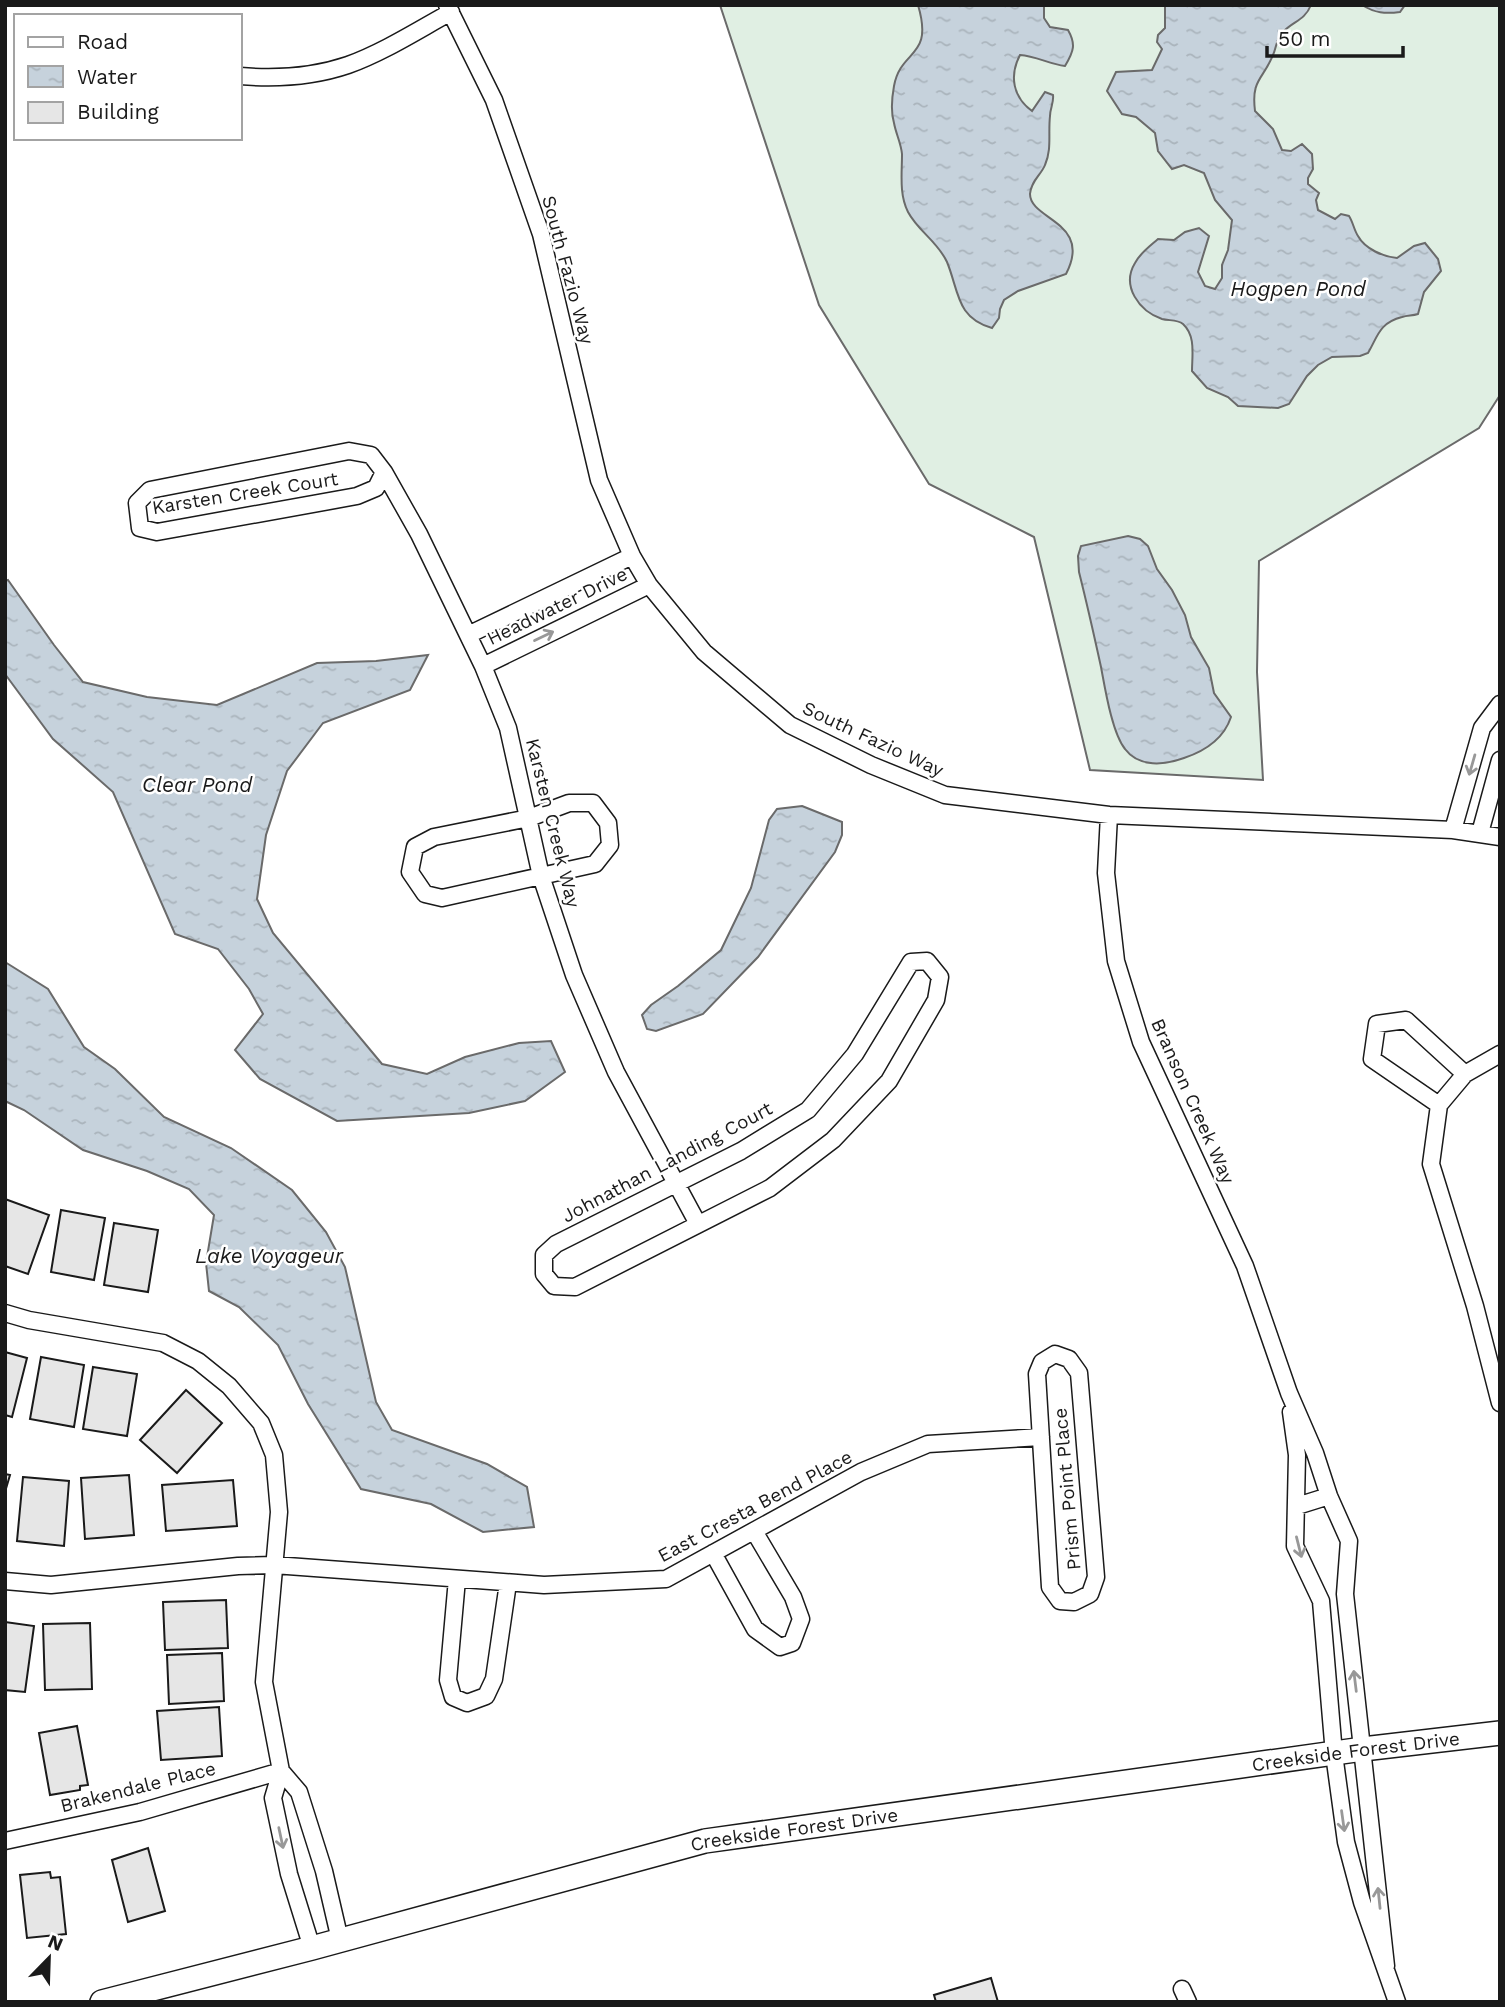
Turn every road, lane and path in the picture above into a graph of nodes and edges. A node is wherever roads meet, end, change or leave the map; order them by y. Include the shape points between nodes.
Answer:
1 (449, 8) edge
2 (242, 76) edge
3 (384, 471) junction
4 (632, 556) junction
5 (649, 585) junction
6 (468, 635) junction
7 (483, 666) junction
8 (1500, 705) edge
9 (1500, 760) edge
10 (1110, 815) junction
11 (529, 818) junction
12 (1453, 830) junction
13 (1480, 832) junction
14 (1500, 837) edge
15 (541, 876) junction
16 (1500, 1054) edge
17 (1465, 1074) junction
18 (1439, 1105) junction
19 (676, 1184) junction
20 (698, 1224) junction
21 (5, 1313) edge
22 (1289, 1393) junction
23 (1500, 1402) edge
24 (1041, 1437) junction
25 (1329, 1496) junction
26 (1297, 1506) junction
27 (754, 1531) junction
28 (713, 1553) junction
29 (274, 1565) junction
30 (457, 1578) junction
31 (5, 1581) edge
32 (508, 1583) junction
33 (1345, 1594) junction
34 (1321, 1601) junction
35 (1500, 1733) edge
36 (1363, 1749) junction
37 (1334, 1754) junction
38 (281, 1771) junction
39 (5, 1841) edge
40 (340, 1940) junction
41 (312, 1948) junction
42 (1386, 1966) junction
43 (103, 2002) edge
44 (1397, 2002) edge

1 - 2 street via 348,65 273,79
1 - 4 street, South Fazio Way via 494,100 541,234 599,480
3 - 3 street, Karsten Creek Court via 370,455 349,451 150,490 137,503 139,528 157,532 357,496 376,488
3 - 6 street, Karsten Creek Way
4 - 5 street, South Fazio Way
4 - 6 street, Headwater Drive
7 -> 5 street, Headwater Drive
5 - 10 street, South Fazio Way via 704,652 790,725 945,795
6 - 7 street, Karsten Creek Way
7 - 11 street, Karsten Creek Way via 508,728
8 -> 12 street via 1482,727
9 - 13 street
10 - 12 street, South Fazio Way
10 - 22 street, Branson Creek Way via 1106,873 1116,961 1141,1042 1245,1266
11 - 15 street, Karsten Creek Way
11 - 15 street via 569,803 593,803 608,823 610,845 595,864
11 - 15 street via 434,837 415,847 410,872 425,894 442,898
12 - 13 street, South Fazio Way
13 - 14 street, South Fazio Way
15 - 19 street, Karsten Creek Way via 574,975 616,1072
16 - 17 street
17 - 18 street
17 - 18 street via 1406,1020 1377,1024 1372,1059
18 - 23 street via 1431,1164
19 - 20 street, Karsten Creek Way
19 - 20 street, Johnathan Landing Court via 555,1244 544,1255 544,1274 554,1286 575,1287
19 - 20 street, Johnathan Landing Court via 808,1110 855,1054 911,962 927,961 940,977 936,1000 889,1081 833,1140 770,1188
21 - 29 street via 163,1343 198,1361 229,1386 261,1423 274,1455 279,1512
22 - 25 street, Branson Creek Way
22 - 26 street, Branson Creek Way via 1297,1455
24 - 24 street, Prism Point Place via 1050,1587 1060,1601 1074,1602 1090,1594 1095,1563 1079,1373 1069,1359 1055,1354 1042,1362 1037,1374
24 - 27 street, East Cresta Bend Place via 928,1444 861,1472
25 - 26 street
25 - 33 street, Branson Creek Way via 1349,1541
26 -> 34 street, Branson Creek Way via 1295,1546
27 - 28 street, East Cresta Bend Place
27 - 28 street via 801,1619 792,1643 780,1647 755,1629
28 - 32 street, East Cresta Bend Place via 666,1579 544,1586
29 - 30 street, East Cresta Bend Place
29 - 31 street, East Cresta Bend Place via 51,1585
29 - 38 street via 264,1682
30 - 32 street, East Cresta Bend Place
30 - 32 street via 448,1680 453,1697 467,1703 486,1696 494,1679
33 - 34 street
36 -> 33 street, Branson Creek Way
34 - 37 street, Branson Creek Way
35 - 36 main road, Creekside Forest Drive
36 - 37 main road, Creekside Forest Drive
42 -> 36 street, Branson Creek Way
37 - 40 main road, Creekside Forest Drive via 705,1841
37 -> 42 street, Branson Creek Way via 1346,1843
38 - 39 street, Brakendale Place via 140,1812
38 - 40 street via 299,1792
38 -> 41 street via 273,1798 289,1874
40 - 41 main road, Creekside Forest Drive
41 - 43 main road, Creekside Forest Drive
42 - 44 street

